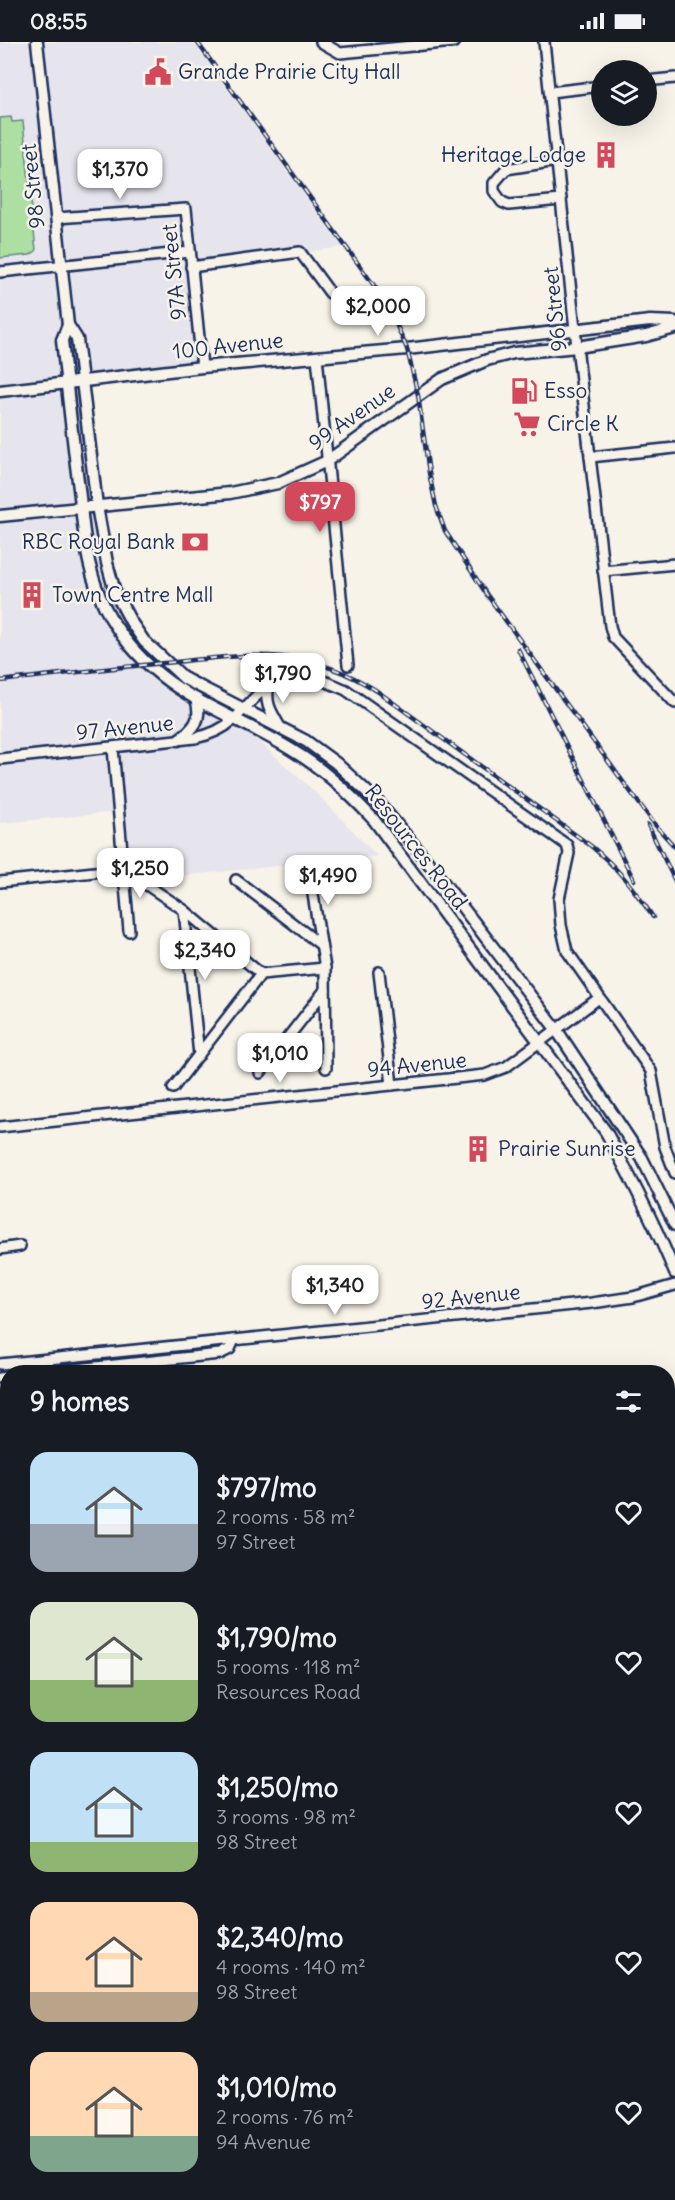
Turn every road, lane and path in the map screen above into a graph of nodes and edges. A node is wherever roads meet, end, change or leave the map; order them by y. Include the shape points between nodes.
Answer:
1 (37, 42) edge
2 (321, 42) edge
3 (454, 42) edge
4 (544, 42) edge
5 (675, 78) edge
6 (657, 80) edge
7 (591, 87) edge
8 (550, 92) junction
9 (557, 161) junction
10 (561, 200) junction
11 (56, 218) junction
12 (190, 252) junction
13 (62, 267) junction
14 (191, 267) junction
15 (0, 272) edge
16 (330, 293) dead end
17 (675, 322) edge
18 (69, 326) junction
19 (675, 328) edge
20 (574, 329) junction
21 (577, 347) junction
22 (317, 357) junction
23 (202, 367) junction
24 (82, 382) junction
25 (66, 384) junction
26 (0, 391) edge
27 (675, 448) edge
28 (590, 457) junction
29 (327, 461) junction
30 (97, 506) junction
31 (81, 508) junction
32 (0, 516) edge
33 (675, 564) edge
34 (603, 571) junction
35 (348, 665) dead end
36 (269, 684) junction
37 (196, 699) junction
38 (675, 703) edge
39 (244, 708) junction
40 (234, 719) junction
41 (279, 726) junction
42 (178, 740) junction
43 (113, 747) junction
44 (0, 759) edge
45 (123, 869) junction
46 (309, 870) dead end
47 (236, 880) dead end
48 (0, 882) edge
49 (184, 910) junction
50 (129, 931) dead end
51 (321, 945) junction
52 (326, 968) junction
53 (380, 972) dead end
54 (261, 974) junction
55 (325, 990) junction
56 (599, 998) junction
57 (556, 1029) junction
58 (539, 1043) junction
59 (199, 1055) junction
60 (326, 1068) dead end
61 (260, 1072) dead end
62 (392, 1085) junction
63 (173, 1088) dead end
64 (0, 1127) edge
65 (675, 1173) edge
66 (675, 1225) edge
67 (20, 1246) dead end
68 (0, 1249) edge
69 (675, 1273) edge
70 (675, 1285) edge
71 (234, 1340) junction
72 (25, 1362) junction
73 (0, 1364) edge
74 (26, 1365) edge
75 (115, 1365) edge

1 - 11 main road, 98 Street
2 - 3 street via 339,53
4 - 8 street, 96 Street
5 - 6 street
7 - 8 street
8 - 9 street, 96 Street
9 - 10 street, 96 Street
9 - 10 street via 506,169 494,183 494,191 509,205
10 - 20 street, 96 Street
11 - 12 street, 97A Street via 186,209
11 - 13 main road, 98 Street
12 - 13 street
12 - 14 street, 97A Street
13 - 15 street
13 - 18 main road, 98 Street
14 - 16 street via 300,252
14 - 23 street, 97A Street
17 - 20 main road, 100 Avenue
18 - 24 main road, 98 Street via 77,339
18 - 25 main road, 98 Street via 62,340
19 - 21 main road
20 - 21 street, 96 Street
20 - 22 main road, 100 Avenue
21 - 28 street, 96 Street
21 - 29 main road, 99 Avenue via 514,353 442,379
22 - 23 main road, 100 Avenue
22 - 29 street
23 - 24 main road, 100 Avenue
24 - 25 main road, 100 Avenue
24 - 30 main road, 98 Street
25 - 26 main road, 100 Avenue
25 - 31 main road, 98 Street
27 - 28 street
28 - 34 street, 96 Street
29 - 30 main road, 99 Avenue via 294,478 247,491
29 - 35 street
30 - 31 main road, 99 Avenue
30 - 39 main road, Resources Road via 115,592 144,641 185,679
31 - 32 main road, 99 Avenue
31 - 37 main road, Resources Road via 90,567 106,612 147,664
33 - 34 street
34 - 38 street, 96 Street via 613,637
36 - 39 street, 97 Avenue
36 - 41 main road via 267,702
36 - 56 street via 282,677 302,675 346,690 567,845 569,853 559,899 563,938 570,958
37 - 40 main road, Resources Road
37 - 42 main road via 198,720
39 - 40 street, 97 Avenue
39 - 41 main road, Resources Road
40 - 42 street, 97 Avenue via 211,734
40 - 58 main road, Resources Road via 313,764 359,804
41 - 57 main road, Resources Road via 336,763 378,802
42 - 43 street, 97 Avenue
43 - 44 street, 97 Avenue
43 - 45 street
45 - 48 street
45 - 49 street
45 - 50 street
46 - 51 street
47 - 51 street
49 - 54 street
49 - 59 street
51 - 52 street
52 - 54 street
52 - 55 street
53 - 62 street
54 - 59 street
55 - 60 street
55 - 61 street
56 - 57 street, 94 Avenue
56 - 65 street via 651,1071 665,1146
57 - 58 street, 94 Avenue
57 - 66 main road, Resources Road via 642,1158
58 - 62 street, 94 Avenue via 493,1073
58 - 69 main road, Resources Road via 606,1132
59 - 63 street
62 - 64 street, 94 Avenue
67 - 68 street
70 - 71 street, 92 Avenue via 592,1303
71 - 72 street, 92 Avenue
71 - 75 street, 92 Avenue via 230,1350 220,1354
72 - 73 street, 92 Avenue
72 - 74 street

